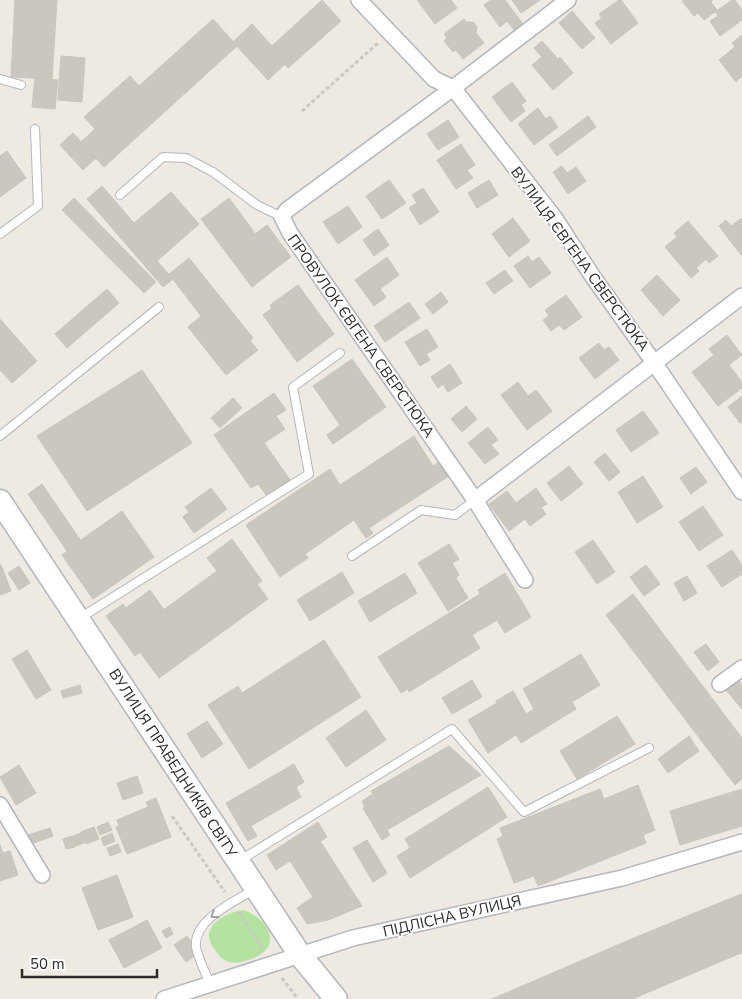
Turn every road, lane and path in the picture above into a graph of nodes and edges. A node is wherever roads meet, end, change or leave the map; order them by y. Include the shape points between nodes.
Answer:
1 (359, 0) edge
2 (568, 0) edge
3 (390, 32) junction
4 (0, 78) edge
5 (22, 85) dead end
6 (453, 88) junction
7 (302, 111) dead end
8 (35, 129) dead end
9 (120, 195) dead end
10 (282, 218) junction
11 (0, 234) edge
12 (742, 296) edge
13 (159, 307) dead end
14 (340, 353) dead end
15 (655, 364) junction
16 (0, 436) edge
17 (742, 492) edge
18 (476, 500) junction
19 (0, 501) edge
20 (8, 525) edge
21 (352, 556) dead end
22 (525, 580) dead end
23 (78, 619) junction
24 (742, 668) edge
25 (720, 684) dead end
26 (649, 748) dead end
27 (0, 804) edge
28 (172, 816) dead end
29 (742, 842) edge
30 (237, 861) junction
31 (42, 876) dead end
32 (255, 889) junction
33 (225, 892) dead end
34 (239, 912) dead end
35 (263, 949) dead end
36 (300, 955) junction
37 (282, 978) dead end
38 (203, 988) junction
39 (164, 999) edge
40 (298, 999) edge
41 (336, 999) edge

1 - 3 street, ВУЛИЦЯ ЄВГЕНА СВЕРСТЮКА
2 - 6 street, ПРОВУЛОК ЄВГЕНА СВЕРСТЮКА
3 - 6 street, ВУЛИЦЯ ЄВГЕНА СВЕРСТЮКА via 434,79
3 - 7 path
4 - 5 lane
6 - 10 street, ПРОВУЛОК ЄВГЕНА СВЕРСТЮКА via 287,210
6 - 15 street, ВУЛИЦЯ ЄВГЕНА СВЕРСТЮКА via 554,216
8 - 11 lane via 38,206
9 - 10 lane via 163,157 186,158 213,172 257,206
10 - 18 street, ПРОВУЛОК ЄВГЕНА СВЕРСТЮКА
12 - 15 street
13 - 16 lane
14 - 23 lane via 293,387 309,474
15 - 17 street, ВУЛИЦЯ ЄВГЕНА СВЕРСТЮКА
15 - 18 street
18 - 21 lane via 455,514 421,510
18 - 22 street, ПРОВУЛОК ЄВГЕНА СВЕРСТЮКА
19 - 20 main road, ВУЛИЦЯ ПРАВЕДНИКІВ СВІТУ
20 - 23 main road, ВУЛИЦЯ ПРАВЕДНИКІВ СВІТУ
23 - 30 main road, ВУЛИЦЯ ПРАВЕДНИКІВ СВІТУ
24 - 25 street
26 - 30 lane via 524,812 452,729
27 - 31 street
28 - 33 path
29 - 36 street, ПІДЛІСНА ВУЛИЦЯ via 622,878 353,938
30 - 32 main road, ВУЛИЦЯ ПРАВЕДНИКІВ СВІТУ
32 - 36 main road, ВУЛИЦЯ ПРАВЕДНИКІВ СВІТУ
32 -> 38 lane via 206,920 196,947
34 - 35 path
36 - 38 street, ПІДЛІСНА ВУЛИЦЯ
36 - 41 main road, ВУЛИЦЯ ПРАВЕДНИКІВ СВІТУ
37 - 40 path
38 - 39 street, ПІДЛІСНА ВУЛИЦЯ

